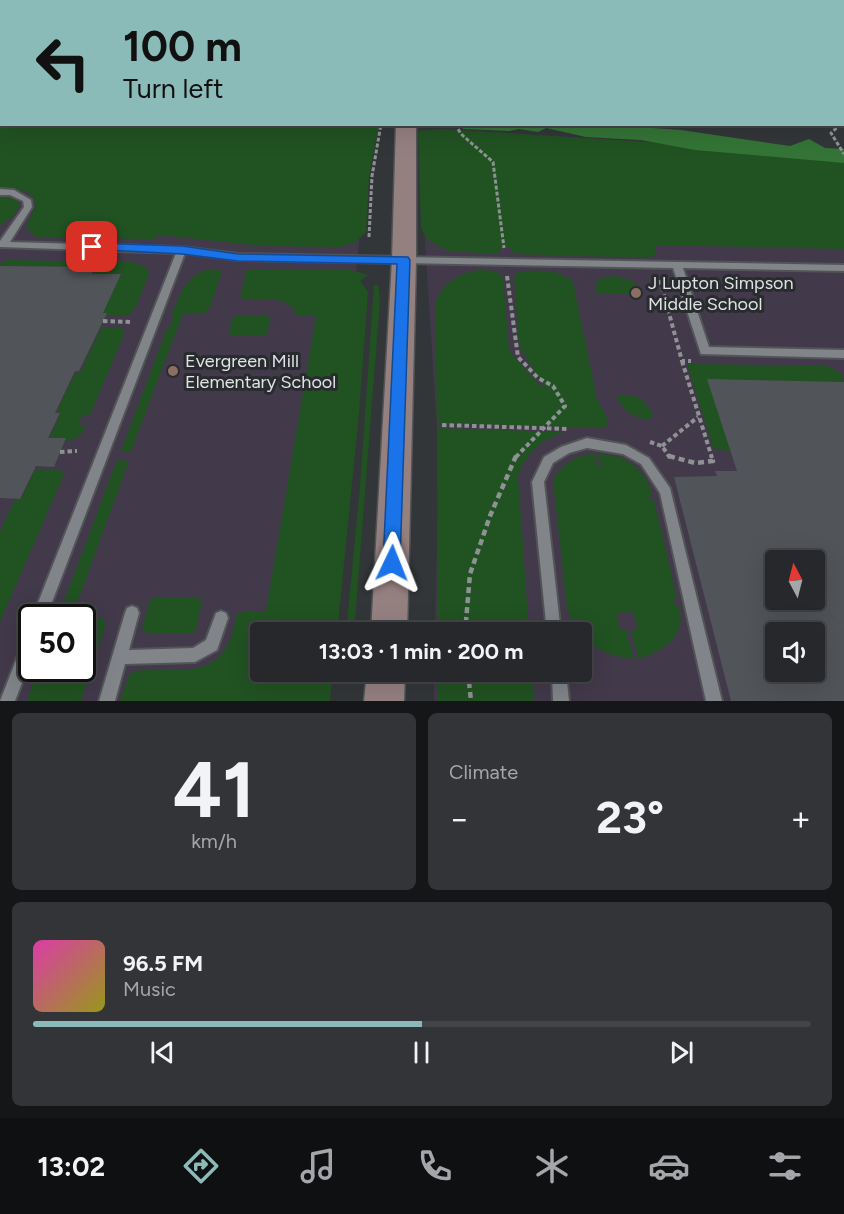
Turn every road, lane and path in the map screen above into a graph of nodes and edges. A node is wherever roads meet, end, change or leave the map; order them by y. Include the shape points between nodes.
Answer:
1 (381, 126) edge
2 (406, 126) edge
3 (456, 126) edge
4 (839, 126) edge
5 (844, 154) edge
6 (0, 192) edge
7 (369, 237) dead end
8 (2, 244) edge
9 (182, 250) junction
10 (505, 254) dead end
11 (404, 260) junction
12 (677, 265) junction
13 (844, 268) edge
14 (507, 272) dead end
15 (103, 321) dead end
16 (132, 322) dead end
17 (844, 354) edge
18 (698, 417) dead end
19 (662, 446) dead end
20 (77, 451) dead end
21 (60, 452) dead end
22 (44, 604) edge
23 (132, 613) dead end
24 (221, 618) dead end
25 (389, 622) edge
26 (466, 622) edge
27 (553, 622) edge
28 (120, 657) junction
29 (18, 673) edge
30 (385, 682) edge
31 (469, 682) edge
32 (560, 682) edge
33 (7, 701) edge
34 (107, 701) edge
35 (384, 701) edge
36 (471, 701) edge
37 (561, 701) edge
38 (714, 701) edge

1 - 7 path via 372,176
2 - 11 main road
3 - 10 path via 461,135 486,152 493,162
4 - 5 path via 831,133
6 - 8 lane via 20,196 27,200 28,207
8 - 9 lane
9 - 11 lane via 238,257
9 - 22 lane
11 - 12 lane
11 - 25 main road
12 - 13 lane
12 - 17 lane via 705,351
14 - 26 path via 518,357 538,378 553,386 565,406 517,453 470,574
15 - 16 path
18 - 19 path
20 - 21 path
23 - 28 lane
24 - 28 lane via 212,645 195,655
27 - 38 lane via 538,482 548,460 565,450 587,443 626,450 645,461 666,492
28 - 34 lane
29 - 33 lane
30 - 35 main road
31 - 36 path
32 - 37 lane

